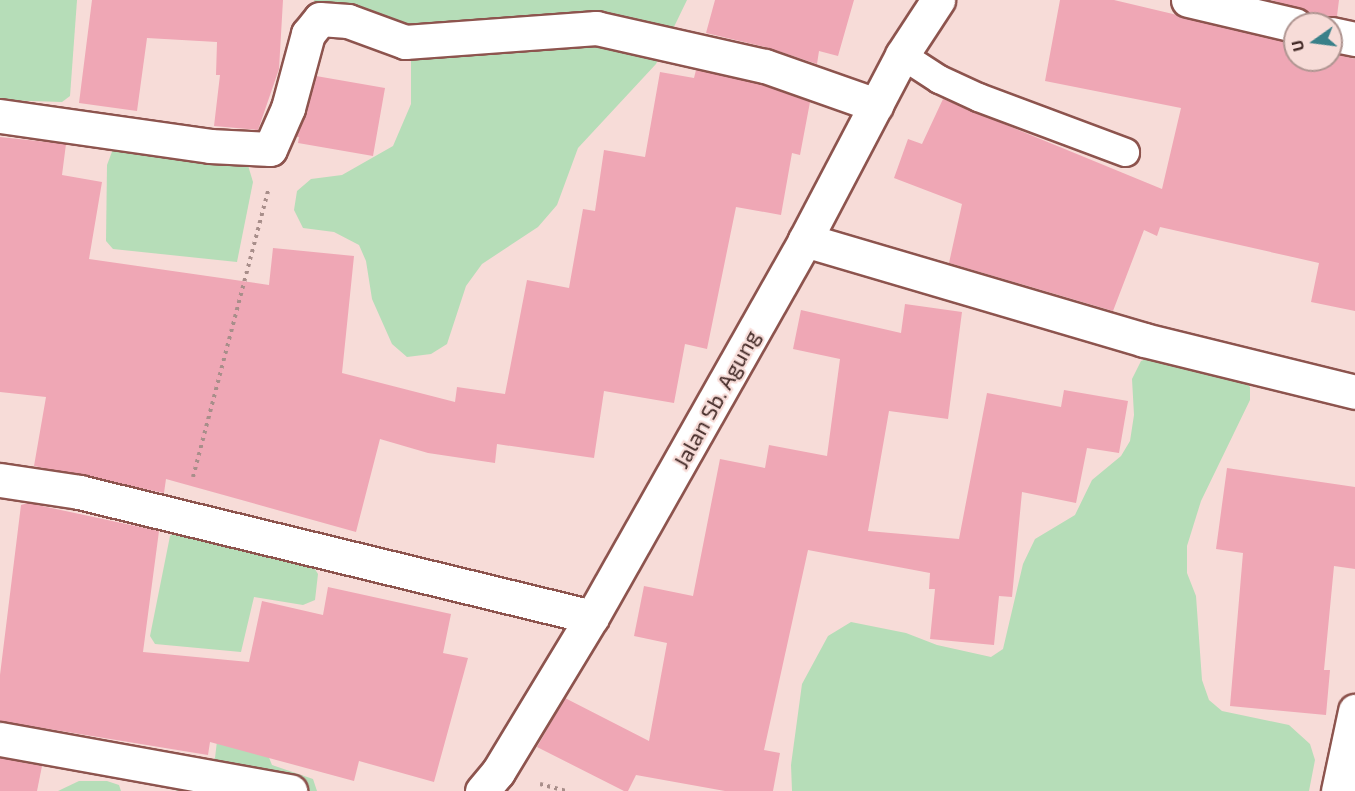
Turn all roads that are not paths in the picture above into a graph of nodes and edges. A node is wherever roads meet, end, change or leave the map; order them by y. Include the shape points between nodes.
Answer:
1 (938, 0) edge
2 (1188, 0) edge
3 (1283, 22) edge
4 (902, 55) junction
5 (876, 105) junction
6 (0, 116) edge
7 (1125, 152) dead end
8 (805, 240) junction
9 (1355, 392) edge
10 (0, 480) edge
11 (592, 617) junction
12 (1355, 711) edge
13 (0, 739) edge
14 (290, 791) edge
15 (482, 791) edge
16 (1338, 791) edge

1 - 4 street, Jalan Sb. Agung
2 - 3 street
4 - 5 street, Jalan Sb. Agung
4 - 7 lane via 939,79 978,97
5 - 6 street via 765,66 596,28 405,42 348,21 320,20 308,34 288,108 270,150 210,146
5 - 8 street, Jalan Sb. Agung
8 - 9 street via 1144,340
8 - 11 street, Jalan Sb. Agung
10 - 11 street via 79,492
11 - 15 street, Jalan Sb. Agung via 498,772
12 - 16 street
13 - 14 street

